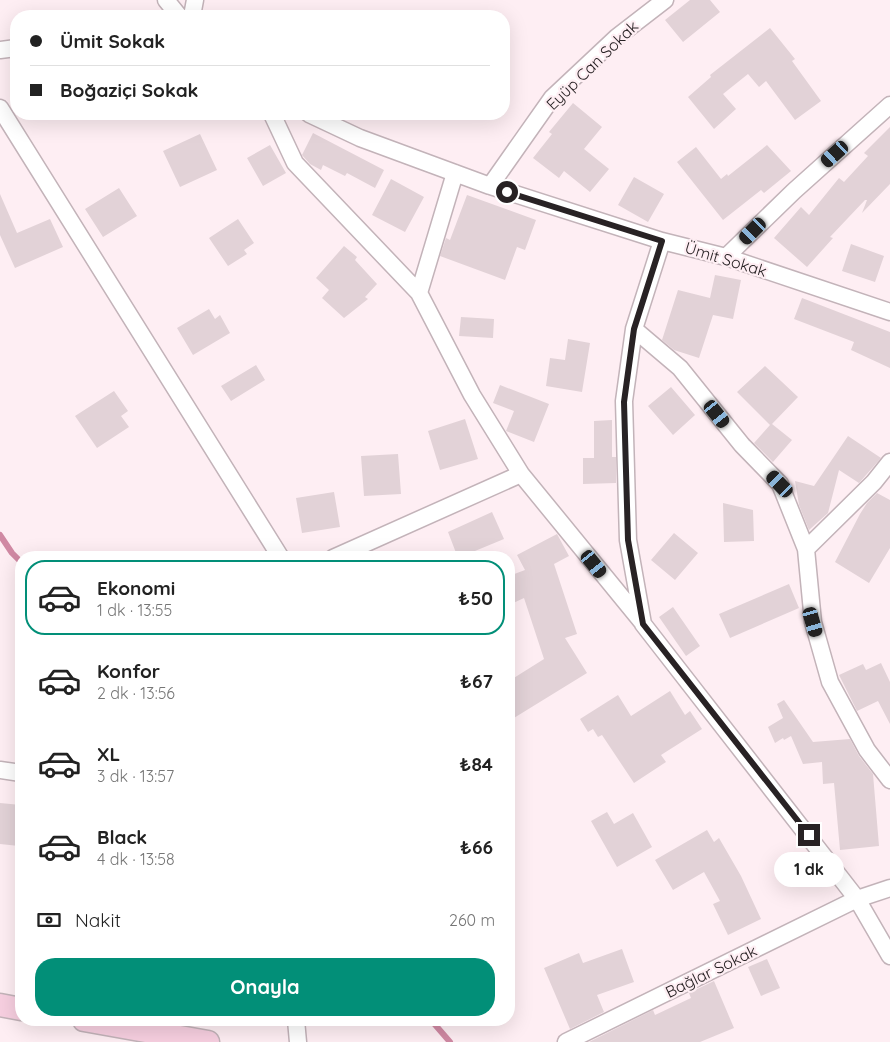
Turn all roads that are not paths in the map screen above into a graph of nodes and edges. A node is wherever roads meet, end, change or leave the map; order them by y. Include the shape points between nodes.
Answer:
1 (166, 0) edge
2 (665, 0) edge
3 (174, 10) edge
4 (890, 106) edge
5 (0, 108) edge
6 (275, 120) edge
7 (322, 120) edge
8 (455, 174) junction
9 (490, 186) junction
10 (662, 241) junction
11 (726, 257) junction
12 (419, 292) junction
13 (890, 312) edge
14 (634, 329) junction
15 (890, 462) edge
16 (521, 474) junction
17 (806, 549) junction
18 (277, 551) edge
19 (350, 551) edge
20 (643, 624) junction
21 (0, 770) edge
22 (15, 772) edge
23 (890, 780) edge
24 (890, 888) edge
25 (857, 899) junction
26 (890, 956) edge
27 (0, 1005) edge
28 (15, 1008) edge
29 (118, 1026) edge
30 (297, 1026) edge
31 (208, 1042) edge
32 (298, 1042) edge
33 (566, 1042) edge

1 - 3 street
2 - 9 street, Eyüp Can Sokak via 617,37 552,98
4 - 11 street
5 - 18 street
6 - 12 street via 295,163
7 - 8 street, Ümit Sokak
8 - 9 street, Ümit Sokak
8 - 12 street
9 - 10 street, Ümit Sokak
10 - 11 street, Ümit Sokak
10 - 14 street
11 - 13 street, Ümit Sokak
12 - 16 street via 472,395
14 - 17 street via 680,368 742,444 780,484
14 - 20 street via 624,402 628,540
15 - 17 street
16 - 19 street
16 - 20 street
17 - 23 street via 813,622 830,682 867,750
20 - 25 street
21 - 22 street
24 - 25 street, Bağlar Sokak
25 - 26 street
25 - 33 street, Bağlar Sokak
27 - 28 street
29 - 31 street
30 - 32 street

